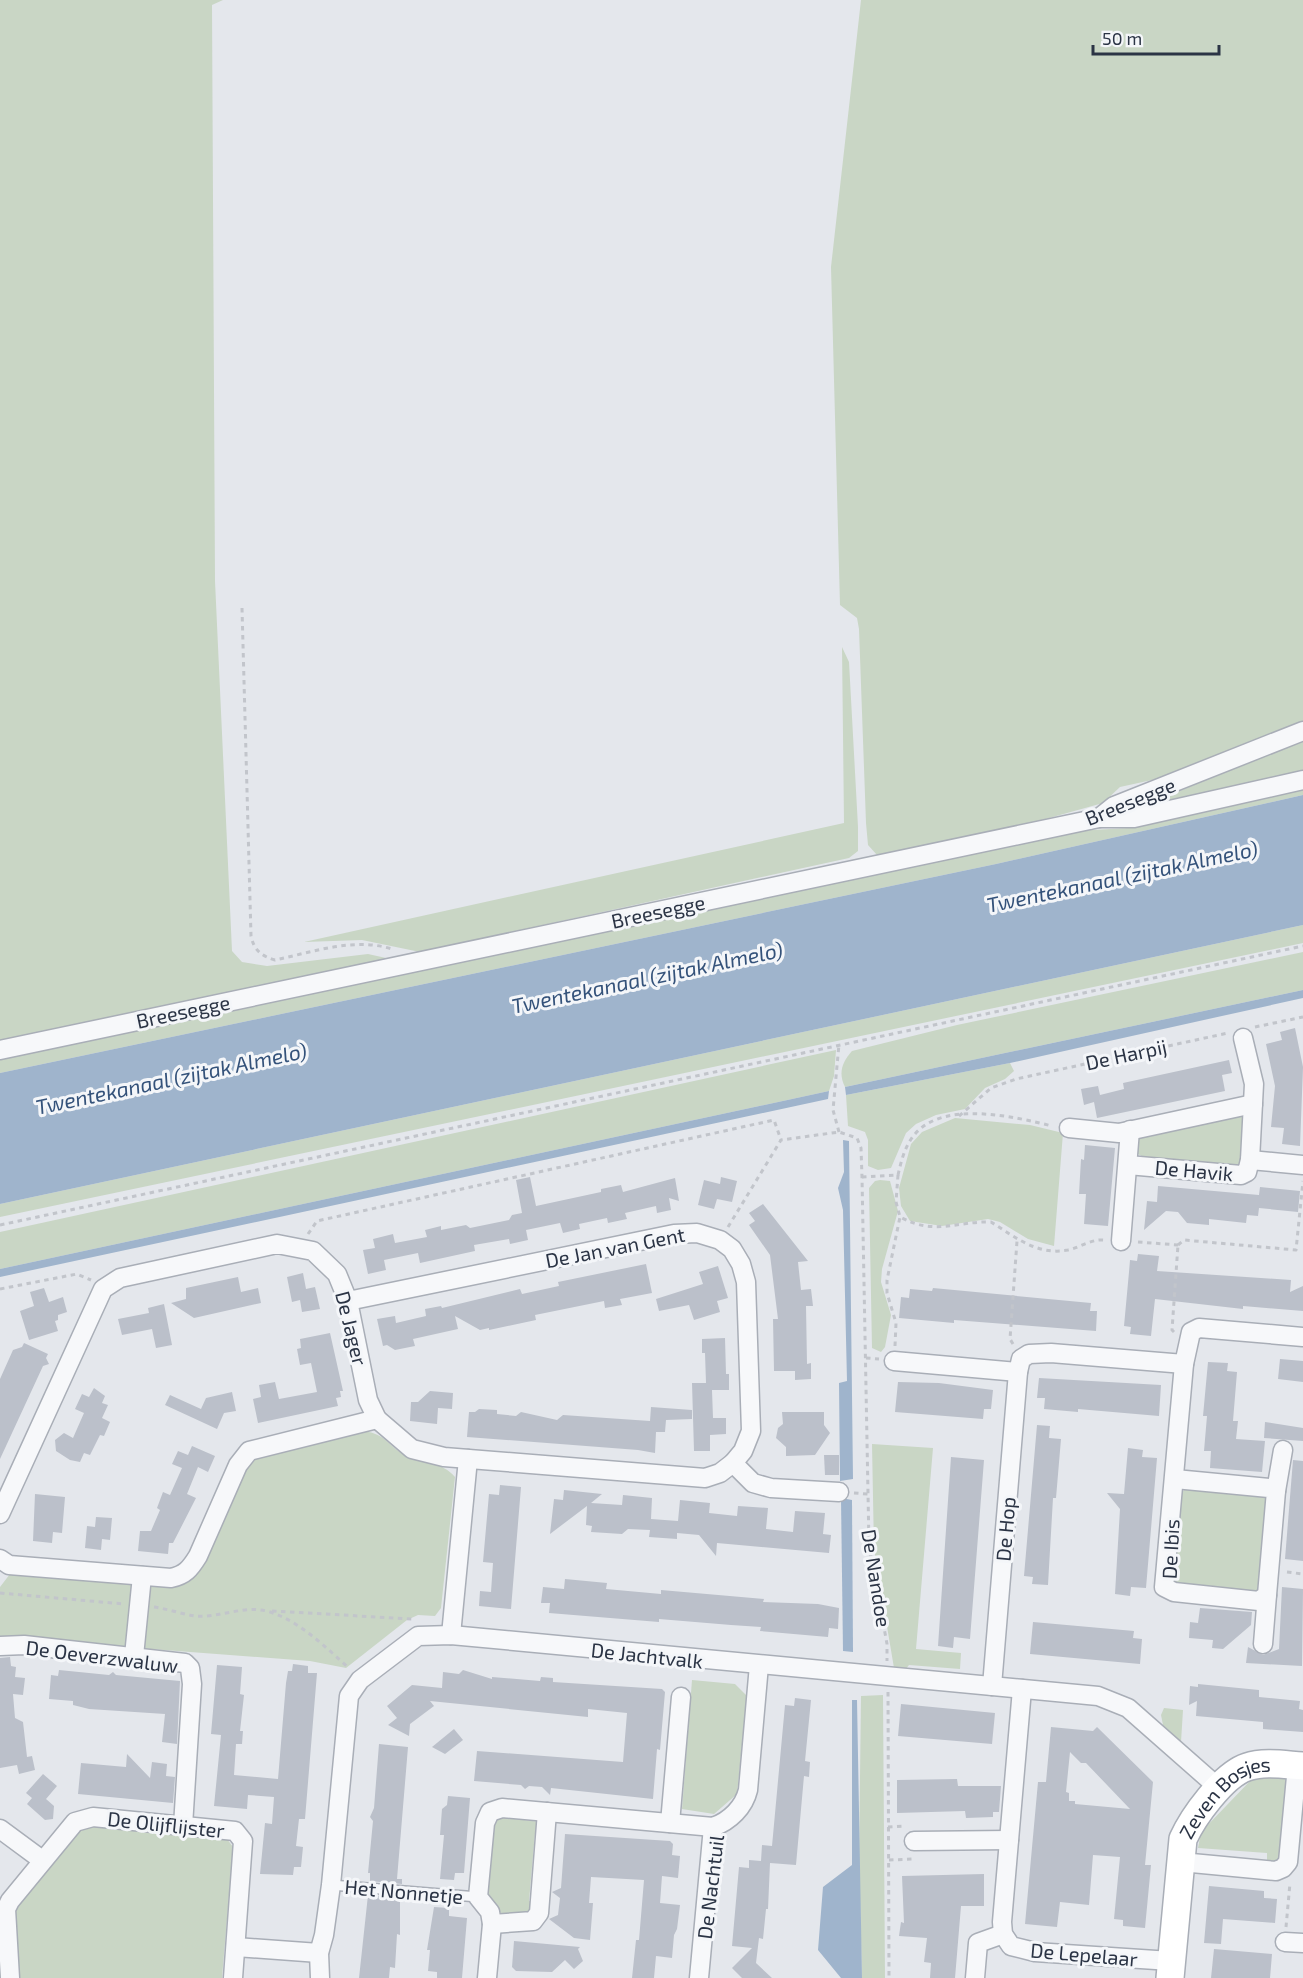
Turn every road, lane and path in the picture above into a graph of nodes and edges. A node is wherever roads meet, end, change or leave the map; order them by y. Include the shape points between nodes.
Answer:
1 (243, 608) dead end
2 (1303, 731) edge
3 (1303, 780) edge
4 (1100, 818) junction
5 (1303, 946) edge
6 (394, 949) dead end
7 (1303, 1017) edge
8 (1241, 1033) junction
9 (839, 1044) junction
10 (0, 1050) edge
11 (1253, 1104) junction
12 (959, 1116) junction
13 (1069, 1128) joint
14 (1131, 1130) junction
15 (839, 1132) junction
16 (781, 1140) junction
17 (1250, 1160) junction
18 (1128, 1165) junction
19 (1303, 1165) edge
20 (898, 1175) junction
21 (862, 1177) junction
22 (1303, 1178) edge
23 (900, 1217) junction
24 (0, 1225) edge
25 (720, 1240) junction
26 (1017, 1241) junction
27 (1113, 1241) junction
28 (1178, 1245) junction
29 (299, 1247) junction
30 (0, 1289) edge
31 (103, 1289) junction
32 (348, 1301) junction
33 (1303, 1337) edge
34 (1187, 1341) junction
35 (894, 1361) joint
36 (1184, 1364) junction
37 (1019, 1365) junction
38 (376, 1419) junction
39 (1283, 1450) dead end
40 (468, 1458) junction
41 (733, 1463) junction
42 (1175, 1479) junction
43 (1276, 1491) junction
44 (839, 1492) dead end
45 (0, 1514) edge
46 (3, 1567) edge
47 (142, 1576) junction
48 (0, 1593) edge
49 (1267, 1595) junction
50 (139, 1605) junction
51 (267, 1611) junction
52 (418, 1619) dead end
53 (451, 1635) junction
54 (1263, 1644) dead end
55 (0, 1646) edge
56 (134, 1656) junction
57 (759, 1665) junction
58 (888, 1677) junction
59 (360, 1680) junction
60 (992, 1686) junction
61 (1022, 1689) junction
62 (681, 1697) dead end
63 (1300, 1766) edge
64 (1220, 1789) junction
65 (548, 1812) junction
66 (670, 1823) junction
67 (183, 1826) junction
68 (713, 1827) junction
69 (0, 1829) edge
70 (1009, 1840) junction
71 (914, 1841) dead end
72 (42, 1860) junction
73 (1181, 1862) junction
74 (1283, 1868) junction
75 (331, 1885) junction
76 (478, 1897) junction
77 (492, 1924) junction
78 (3, 1930) edge
79 (1003, 1934) junction
80 (1294, 1942) edge
81 (236, 1947) junction
82 (319, 1953) junction
83 (1171, 1969) edge
84 (10, 1978) edge
85 (233, 1978) edge
86 (320, 1978) edge
87 (487, 1978) edge
88 (699, 1978) edge
89 (889, 1978) edge
90 (975, 1978) edge

1 - 6 path via 254,946 264,957 274,960 355,944 372,943
2 - 4 street, Breesegge via 1114,807
3 - 4 street via 1134,818
4 - 10 street, Breesegge
5 - 9 path
7 - 8 path, De Harpij
8 - 11 street, De Havik via 1254,1084
8 - 12 path, De Harpij via 1016,1079 991,1088
9 - 15 path via 833,1110
9 - 24 path
11 - 14 street, De Havik
11 - 17 street, De Havik
12 - 13 path via 1017,1117
12 - 20 path via 937,1120 921,1129 902,1155
13 - 14 street, De Havik via 1119,1133
14 - 18 street, De Havik
15 - 16 path
15 - 21 path, De Nandoe via 857,1138
16 - 25 path
16 - 29 path via 774,1120 329,1218 317,1221
17 - 18 street, De Havik via 1247,1172 1241,1176
17 - 19 street, De Havik
18 - 27 street, De Havik
20 - 21 path
20 - 23 path via 896,1202
21 - 58 path, De Nandoe via 869,1546 887,1644
22 - 28 path via 1296,1250 1184,1240
23 - 26 path via 932,1229 992,1222
23 - 35 path via 886,1280 896,1323
25 - 32 street, De Jan van Gent via 697,1233 674,1234
25 - 41 street via 732,1249 746,1282 751,1431
26 - 27 path via 1052,1251 1067,1250 1092,1240
26 - 37 path via 1010,1339
27 - 28 path
28 - 34 path via 1172,1330
29 - 31 street, De Jager via 277,1244 120,1278
29 - 32 street, De Jager via 326,1261 337,1274
30 - 31 path via 77,1274
31 - 45 street
32 - 38 street, De Jager via 368,1400
33 - 34 street via 1199,1328 1191,1332
34 - 36 street
35 - 37 street
36 - 37 street via 1029,1353
36 - 42 street, De Ibis
37 - 60 street, De Hop
38 - 40 street via 412,1449
38 - 47 street via 249,1451 238,1465 190,1569 171,1578
39 - 43 street
40 - 41 street via 705,1478
40 - 53 street
41 - 44 street via 753,1483 771,1488
42 - 43 street
42 - 49 street, De Ibis via 1164,1587 1174,1592 1259,1601
43 - 49 street
46 - 47 street
47 - 50 street
48 - 50 path
49 - 54 street
50 - 51 path via 195,1616
50 - 56 street
51 - 52 path
51 - 59 path via 288,1619 311,1635
53 - 57 street, De Jachtvalk
53 - 59 street, De Jachtvalk via 418,1636
55 - 56 street, De Oeverzwaluw
56 - 67 street, De Oeverzwaluw via 185,1663 190,1668
57 - 58 street, De Jachtvalk
57 - 68 street, De Nachtuil via 745,1802 722,1824
58 - 60 street, De Jachtvalk
58 - 89 path, De Nandoe
59 - 75 street, De Jachtvalk via 349,1696
60 - 61 street, De Jachtvalk
61 - 64 street, De Jachtvalk via 1114,1700
61 - 70 street, De Lepelaar
62 - 66 street
63 - 64 street, Zeven Bosjes via 1248,1766 1235,1772
63 - 74 street, Zeven Bosjes via 1288,1862
64 - 73 street, Zeven Bosjes via 1190,1825 1183,1839
65 - 66 street
65 - 76 street via 502,1808 490,1812 485,1823
65 - 77 street via 539,1913 533,1922
66 - 68 street
67 - 72 street, De Olijflijster via 93,1817 75,1822
67 - 81 street, De Olijflijster via 235,1831 243,1841
68 - 88 street, De Nachtuil
69 - 72 street
70 - 71 street
70 - 79 street, De Lepelaar
72 - 78 street, De Olijflijster via 10,1901
73 - 74 street, Zeven Bosjes
73 - 83 street, Zeven Bosjes
74 - 80 path via 1290,1878
75 - 76 lane, Het Nonnetje
75 - 82 street, De Jachtvalk
76 - 77 street via 490,1912
77 - 87 street
78 - 84 street, De Olijflijster
79 - 83 street, De Lepelaar via 1011,1946 1035,1952
79 - 90 street, De Lepelaar via 978,1943
81 - 82 street
81 - 85 street, De Olijflijster
82 - 86 street, De Jachtvalk

